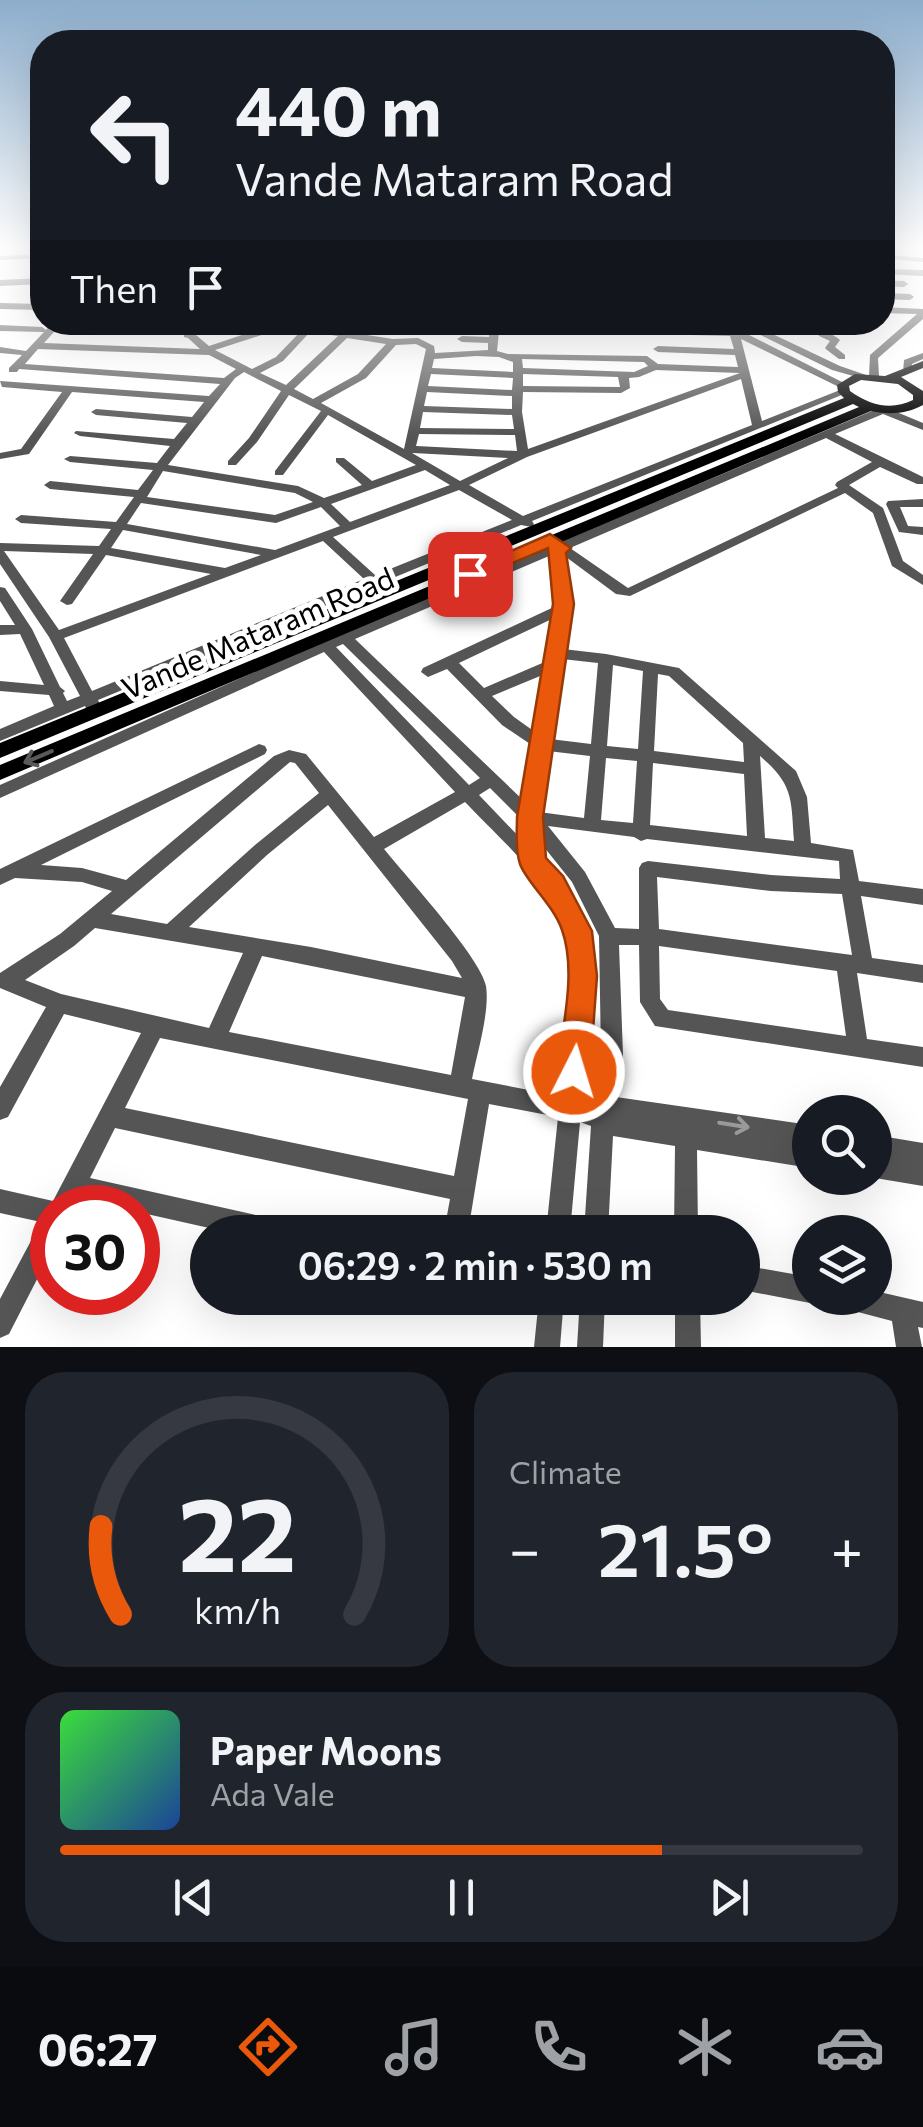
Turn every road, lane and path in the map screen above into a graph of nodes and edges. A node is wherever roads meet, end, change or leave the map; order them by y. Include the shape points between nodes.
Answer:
1 (895, 311) edge
2 (923, 313) edge
3 (30, 327) edge
4 (0, 328) edge
5 (38, 335) edge
6 (46, 335) edge
7 (187, 335) edge
8 (251, 335) edge
9 (305, 335) edge
10 (341, 335) edge
11 (401, 335) edge
12 (494, 335) edge
13 (737, 335) edge
14 (742, 335) edge
15 (757, 335) edge
16 (824, 335) edge
17 (344, 336) junction
18 (462, 340) dead end
19 (493, 340) junction
20 (398, 341) junction
21 (35, 346) junction
22 (658, 349) dead end
23 (0, 350) edge
24 (209, 351) junction
25 (22, 352) junction
26 (740, 352) junction
27 (492, 354) junction
28 (431, 356) junction
29 (510, 356) junction
30 (923, 356) edge
31 (842, 357) dead end
32 (923, 364) edge
33 (16, 366) junction
34 (655, 367) junction
35 (686, 368) junction
36 (0, 370) edge
37 (908, 370) junction
38 (247, 371) junction
39 (427, 371) junction
40 (746, 372) junction
41 (517, 373) junction
42 (624, 374) junction
43 (869, 376) junction
44 (889, 378) junction
45 (227, 381) junction
46 (1, 385) edge
47 (424, 389) junction
48 (68, 390) junction
49 (287, 390) junction
50 (518, 391) junction
51 (700, 391) junction
52 (844, 393) junction
53 (920, 395) edge
54 (753, 396) junction
55 (214, 400) junction
56 (311, 404) junction
57 (876, 408) junction
58 (418, 409) junction
59 (327, 410) junction
60 (900, 410) junction
61 (96, 412) dead end
62 (517, 412) junction
63 (786, 414) junction
64 (196, 421) junction
65 (923, 423) edge
66 (758, 425) junction
67 (413, 432) junction
68 (518, 432) junction
69 (80, 433) dead end
70 (828, 435) junction
71 (177, 443) junction
72 (407, 452) junction
73 (0, 456) edge
74 (522, 456) junction
75 (70, 460) dead end
76 (340, 460) dead end
77 (880, 462) junction
78 (232, 463) dead end
79 (422, 466) junction
80 (161, 467) junction
81 (279, 472) dead end
82 (921, 482) edge
83 (50, 485) dead end
84 (370, 486) junction
85 (458, 486) junction
86 (845, 489) junction
87 (141, 496) junction
88 (322, 502) junction
89 (923, 503) edge
90 (21, 519) dead end
91 (530, 525) junction
92 (120, 526) junction
93 (348, 527) junction
94 (923, 531) edge
95 (325, 536) junction
96 (556, 546) junction
97 (0, 550) edge
98 (101, 550) junction
99 (278, 554) junction
100 (230, 573) junction
101 (919, 576) edge
102 (373, 580) junction
103 (0, 591) edge
104 (67, 601) dead end
105 (563, 608) junction
106 (25, 628) junction
107 (0, 630) edge
108 (56, 636) junction
109 (332, 638) junction
110 (555, 658) junction
111 (606, 659) junction
112 (449, 662) junction
113 (651, 666) junction
114 (428, 672) dead end
115 (0, 686) edge
116 (57, 692) junction
117 (481, 695) junction
118 (92, 704) junction
119 (63, 710) junction
120 (0, 735) edge
121 (751, 741) junction
122 (542, 744) junction
123 (599, 749) junction
124 (0, 750) edge
125 (260, 750) dead end
126 (647, 755) junction
127 (752, 769) junction
128 (0, 773) edge
129 (492, 780) junction
130 (0, 792) edge
131 (468, 793) junction
132 (330, 794) junction
133 (530, 817) junction
134 (592, 826) junction
135 (641, 834) junction
136 (756, 843) junction
137 (371, 847) junction
138 (803, 849) junction
139 (532, 862) junction
140 (6, 874) edge
141 (126, 887) junction
142 (850, 887) junction
143 (923, 897) edge
144 (90, 918) junction
145 (172, 932) junction
146 (609, 936) junction
147 (651, 936) junction
148 (256, 947) junction
149 (854, 964) junction
150 (923, 974) edge
151 (4, 980) edge
152 (476, 990) junction
153 (59, 1002) junction
154 (155, 1027) junction
155 (215, 1039) junction
156 (858, 1047) junction
157 (923, 1057) edge
158 (469, 1090) junction
159 (0, 1109) edge
160 (570, 1111) junction
161 (600, 1114) junction
162 (111, 1116) junction
163 (686, 1127) junction
164 (792, 1135) edge
165 (892, 1149) edge
166 (792, 1153) edge
167 (923, 1154) edge
168 (892, 1169) edge
169 (923, 1174) edge
170 (74, 1185) edge
171 (464, 1190) junction
172 (0, 1202) edge
173 (30, 1208) edge
174 (160, 1212) edge
175 (459, 1215) edge
176 (560, 1215) edge
177 (597, 1215) edge
178 (686, 1215) edge
179 (190, 1217) edge
180 (30, 1268) edge
181 (760, 1280) edge
182 (792, 1286) edge
183 (913, 1314) edge
184 (550, 1315) edge
185 (591, 1315) edge
186 (688, 1315) edge
187 (0, 1325) edge
188 (547, 1347) edge
189 (590, 1347) edge
190 (688, 1347) edge
191 (909, 1347) edge

1 - 2 street
2 - 43 street via 873,357
3 - 4 street
5 - 25 street
6 - 21 street
7 - 24 street
8 - 24 street
9 - 38 street via 273,365
10 - 17 street
11 - 20 street
12 - 19 street
13 - 26 street
14 - 52 street
15 - 43 street
16 - 31 street
17 - 20 street
17 - 49 street
18 - 19 street
19 - 27 street
20 - 28 street via 426,343
20 - 56 street via 362,376
21 - 24 street
21 - 33 street
22 - 26 street
23 - 25 street
24 - 38 street
25 - 36 street
26 - 40 street
27 - 28 street
27 - 29 street
28 - 39 street
29 - 34 street via 646,358
29 - 41 street via 518,361
30 - 37 street via 907,362
32 - 37 main road
33 - 45 street
33 - 46 street
34 - 35 street
34 - 42 street
35 - 40 street
35 - 51 street via 689,386
37 - 44 main road
38 - 45 street
38 - 49 street
39 - 41 street
39 - 47 street
40 - 51 street
40 - 54 street
41 - 42 street
41 - 50 street
42 - 50 street via 621,390
43 - 44 main road
43 - 52 main road, Vande Mataram Road via 848,380
44 - 53 main road
45 - 55 street
46 - 48 street
47 - 50 street
47 - 58 street
48 - 55 street
48 - 73 street via 25,452
49 - 56 street
49 - 78 street
50 - 62 street
51 - 74 street
52 - 57 main road
52 - 63 street
52 - 91 main road, Vande Mataram Road
53 - 60 main road
54 - 63 street
54 - 66 street
55 - 64 street
56 - 59 street
57 - 60 main road
57 - 65 street
57 - 70 street
57 - 96 main road, Vande Mataram Road
58 - 62 street
58 - 67 street
59 - 72 street
59 - 81 street
60 - 65 street
61 - 64 street
62 - 68 street
63 - 66 street
64 - 71 street
66 - 91 street
67 - 68 street
67 - 72 street
68 - 74 street
69 - 71 street
70 - 77 street
70 - 96 street
71 - 80 street
72 - 74 street
72 - 79 street
74 - 85 street
75 - 80 street
76 - 84 street
77 - 82 street
77 - 86 street via 840,483
79 - 84 street
79 - 85 street
80 - 87 street
80 - 88 street via 298,490
83 - 87 street
84 - 88 street
85 - 91 street
85 - 93 street
86 - 96 street via 630,592
86 - 101 street via 879,511 897,563
87 - 88 street via 264,519
87 - 92 street
88 - 93 street
89 - 94 street via 892,504 903,530
90 - 92 street
91 - 102 street
91 - 118 main road, Vande Mataram Road
92 - 98 street
92 - 99 street
93 - 95 street
95 - 99 street
95 - 102 street
96 - 105 street
96 - 109 main road, Vande Mataram Road
97 - 98 street
97 - 108 street
98 - 100 street
98 - 104 street
99 - 100 street
100 - 108 street
102 - 118 street
103 - 106 street
105 - 110 street
105 - 112 street
106 - 107 street
106 - 116 street
108 - 118 street
109 -> 128 main road, Vande Mataram Road
109 - 129 street
109 - 130 street
109 - 131 street
110 - 111 street
110 - 117 street
110 - 122 street
111 - 113 street
111 - 123 street
112 - 114 street
112 - 117 street
113 - 121 street via 686,680
113 - 126 street
115 - 116 street
116 - 119 street
117 - 122 street
118 - 119 street
118 - 124 main road, Vande Mataram Road
119 - 120 street
121 - 127 street
121 - 138 street via 781,762 798,785
122 - 123 street
122 - 133 street
123 - 126 street
123 - 134 street
125 - 140 street
126 - 127 street
126 - 135 street
127 - 136 street
129 - 131 street
129 - 133 street
131 - 137 street
131 - 139 street
132 - 137 street
132 - 141 street via 300,758 289,756
132 - 145 street
133 - 134 street
133 - 139 street
133 - 146 street via 579,877
134 - 135 street
135 - 136 street
136 - 138 street
137 - 152 street via 459,956
138 - 142 street via 847,855
139 - 160 street via 553,884 578,931 582,976
140 - 141 street via 82,875
141 - 144 street
142 - 143 street
142 - 147 street via 648,868
142 - 149 street
144 - 145 street
144 - 151 street
145 - 148 street
146 - 147 street
146 - 161 street via 612,1055
147 - 149 street
147 - 156 street via 650,1002 662,1018
148 - 152 street
148 - 155 street
149 - 150 street
149 - 156 street
151 - 153 street
152 - 158 street
153 - 154 street
153 - 159 street
154 - 155 street
154 - 162 street
155 - 158 street
156 - 157 street
158 - 160 street
158 - 171 street
160 - 161 street
160 - 176 street
161 - 163 street
161 - 177 street
162 - 170 street
162 - 171 street
163 -> 164 street
163 - 166 street
163 - 178 street
165 - 167 street
168 - 169 street
171 - 175 street
172 - 173 street
174 - 179 street
180 - 187 street
181 - 182 street
183 - 191 street
184 - 188 street
185 - 189 street
186 - 190 street

